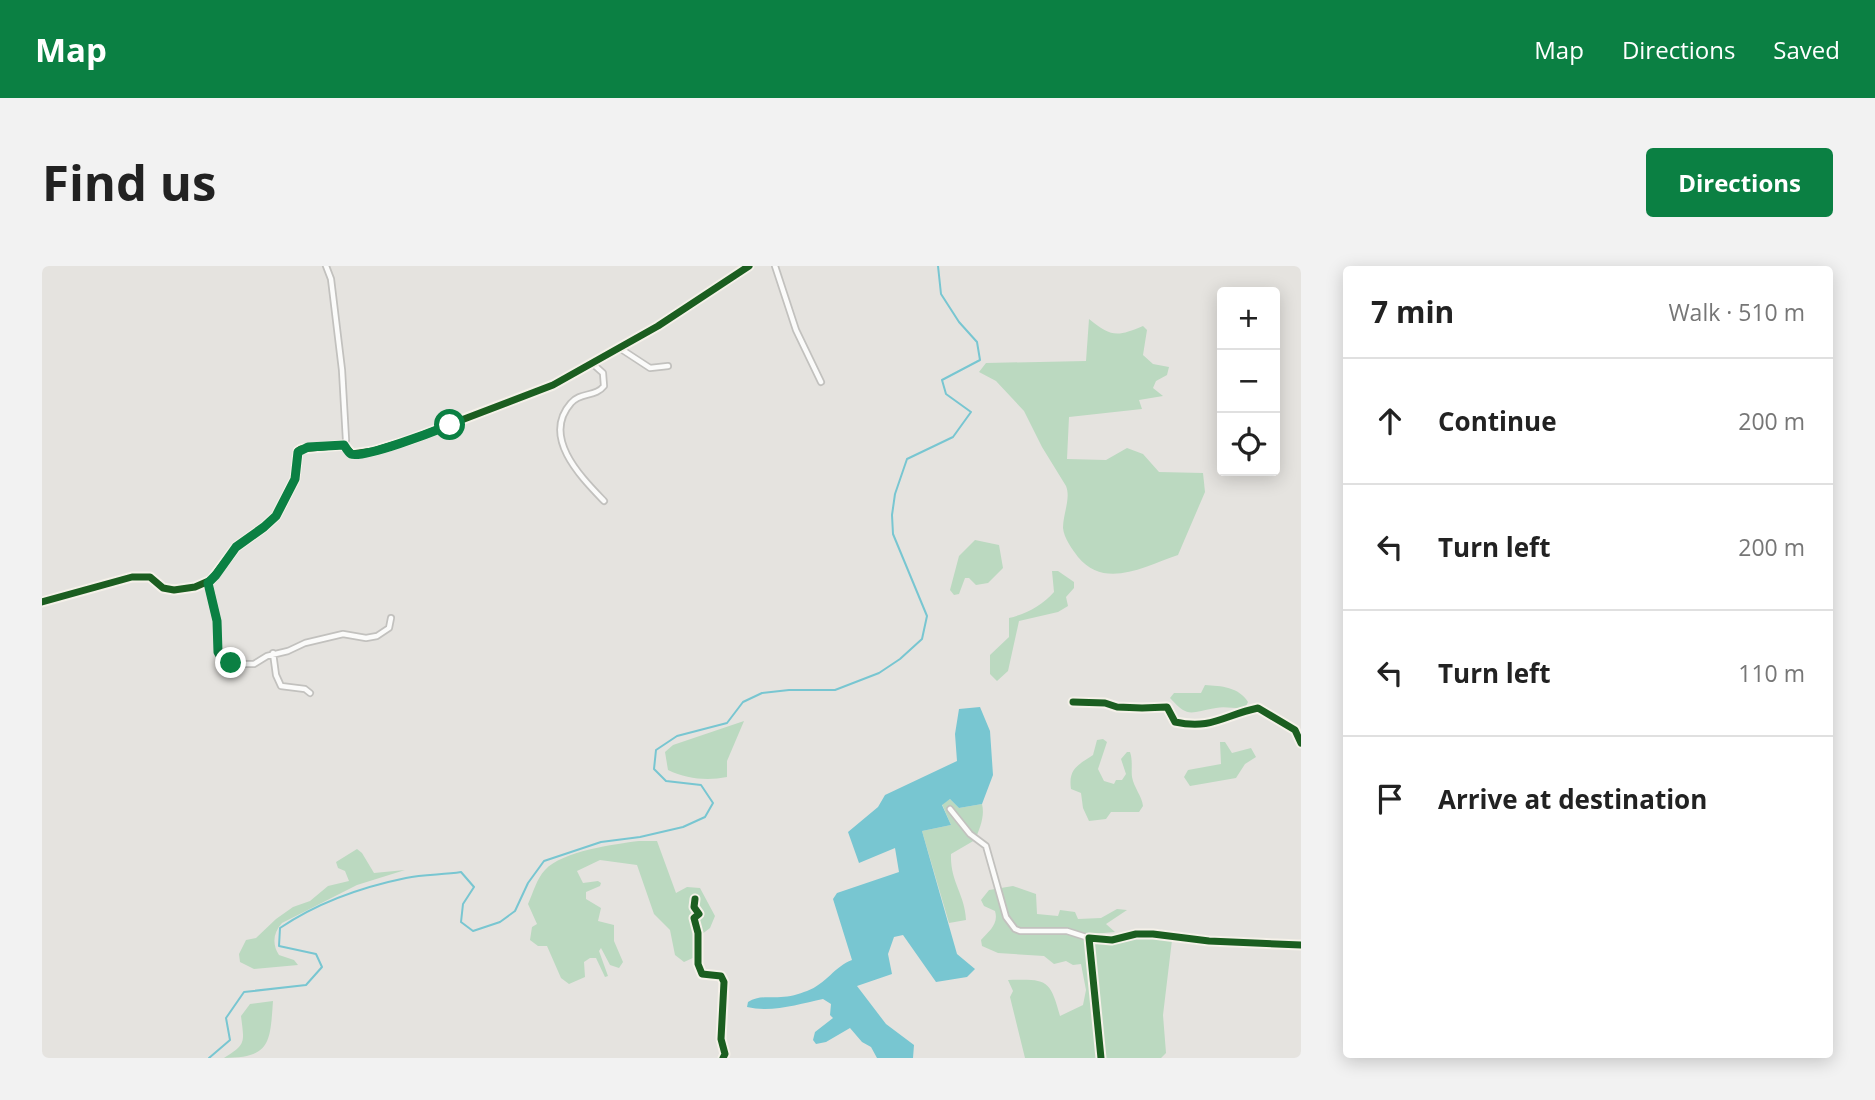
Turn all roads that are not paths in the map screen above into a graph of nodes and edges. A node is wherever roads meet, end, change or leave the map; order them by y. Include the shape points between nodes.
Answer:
1 (326, 266) edge
2 (749, 266) edge
3 (775, 266) edge
4 (621, 348) junction
5 (594, 364) junction
6 (668, 366) dead end
7 (821, 382) dead end
8 (344, 445) junction
9 (604, 501) dead end
10 (208, 583) junction
11 (42, 602) edge
12 (391, 618) dead end
13 (273, 653) junction
14 (310, 693) dead end
15 (1073, 702) dead end
16 (1301, 743) edge
17 (950, 809) dead end
18 (695, 899) dead end
19 (1089, 938) junction
20 (1301, 946) edge
21 (723, 1058) edge
22 (1101, 1058) edge

1 - 8 street via 342,370
2 - 4 street
3 - 7 street via 796,330
4 - 5 street
4 - 6 street via 650,368
5 - 8 street via 533,394 392,446 356,455
5 - 9 street via 603,373 604,386 571,402 558,432 580,475
8 - 10 street via 298,452 295,479 276,516 236,547
10 - 11 street via 174,590 141,576
10 - 13 street via 222,659 250,665
12 - 13 street via 391,625 377,636 344,634
13 - 14 street via 279,684
15 - 16 street via 1167,707 1175,722 1197,725 1258,708 1295,730
17 - 19 street via 986,846 1011,925 1020,931 1067,930
18 - 21 street via 698,967 702,974 721,976 724,982
19 - 20 street via 1153,934
19 - 22 street

